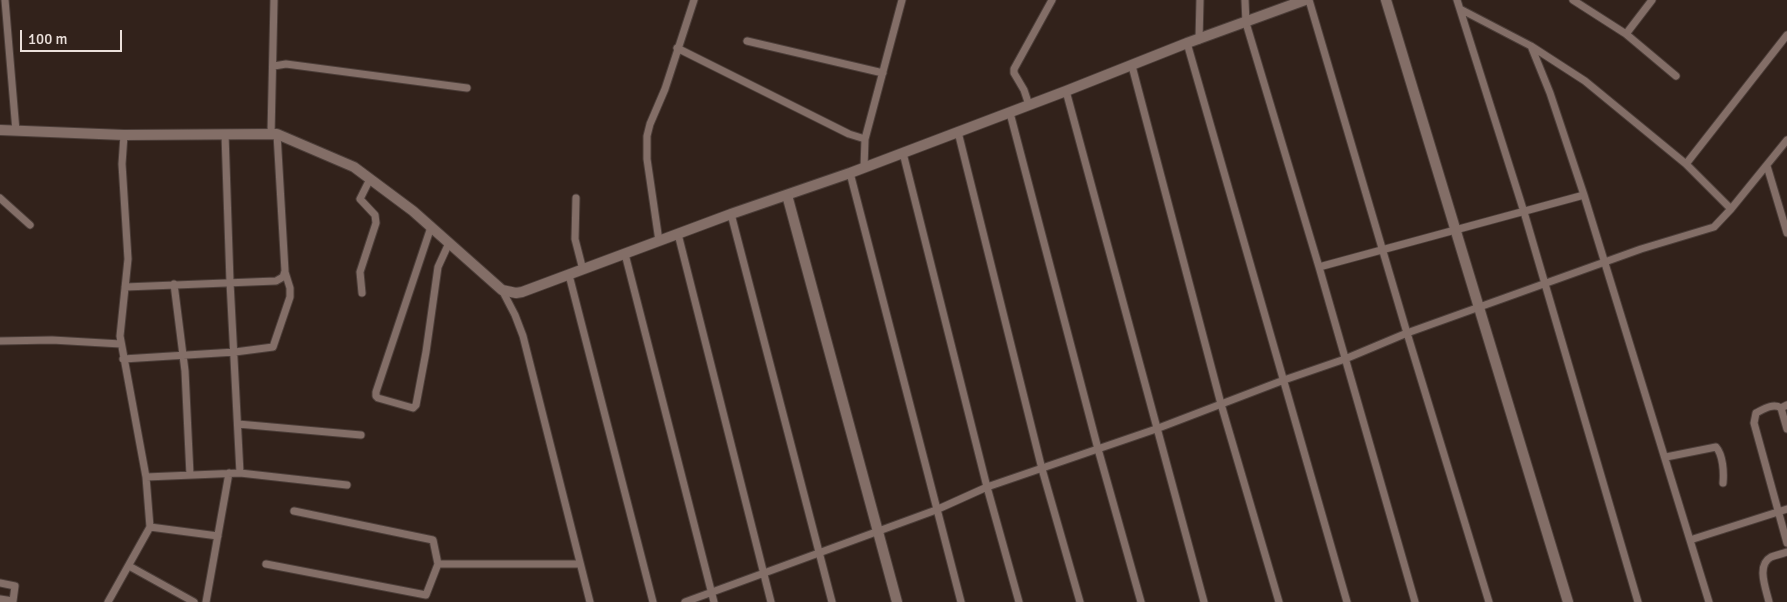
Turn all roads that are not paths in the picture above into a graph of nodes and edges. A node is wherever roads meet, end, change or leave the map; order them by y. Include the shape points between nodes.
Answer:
1 (5, 0) edge
2 (274, 0) edge
3 (694, 0) edge
4 (902, 0) edge
5 (1052, 0) edge
6 (1200, 0) edge
7 (1246, 0) edge
8 (1305, 0) edge
9 (1309, 0) edge
10 (1386, 0) edge
11 (1457, 0) edge
12 (1573, 0) edge
13 (1652, 0) edge
14 (1460, 9) junction
15 (1246, 23) junction
16 (1626, 34) junction
17 (1787, 35) edge
18 (1199, 40) junction
19 (747, 41) dead end
20 (1188, 43) junction
21 (1531, 46) junction
22 (677, 48) junction
23 (274, 66) junction
24 (1132, 66) junction
25 (884, 73) junction
26 (1676, 76) dead end
27 (467, 88) dead end
28 (1066, 92) junction
29 (1030, 105) junction
30 (1010, 113) junction
31 (0, 130) edge
32 (16, 131) junction
33 (958, 132) junction
34 (225, 134) junction
35 (274, 134) junction
36 (124, 135) junction
37 (864, 139) junction
38 (1787, 140) edge
39 (903, 153) junction
40 (1686, 164) junction
41 (1767, 166) junction
42 (864, 168) junction
43 (850, 173) junction
44 (370, 179) junction
45 (1584, 194) junction
46 (787, 195) junction
47 (0, 198) edge
48 (576, 198) dead end
49 (1731, 209) junction
50 (1524, 212) junction
51 (731, 214) junction
52 (30, 225) dead end
53 (431, 227) junction
54 (1455, 230) junction
55 (1787, 233) edge
56 (678, 234) junction
57 (659, 241) junction
58 (449, 243) junction
59 (1384, 250) junction
60 (625, 254) junction
61 (1606, 262) junction
62 (1319, 267) junction
63 (583, 270) junction
64 (285, 272) junction
65 (569, 275) junction
66 (230, 282) junction
67 (174, 284) junction
68 (1544, 284) junction
69 (125, 287) junction
70 (502, 290) junction
71 (362, 293) dead end
72 (1478, 308) junction
73 (1407, 333) junction
74 (0, 341) edge
75 (122, 344) junction
76 (235, 352) junction
77 (182, 355) junction
78 (123, 359) junction
79 (1345, 359) junction
80 (1284, 380) junction
81 (1221, 404) junction
82 (1784, 407) edge
83 (238, 424) junction
84 (1156, 429) junction
85 (1787, 429) edge
86 (361, 435) dead end
87 (1098, 448) junction
88 (1666, 457) junction
89 (1042, 469) junction
90 (240, 473) junction
91 (229, 474) junction
92 (190, 475) junction
93 (146, 478) junction
94 (1723, 483) dead end
95 (347, 485) dead end
96 (987, 487) junction
97 (936, 510) junction
98 (1783, 510) edge
99 (294, 511) dead end
100 (150, 527) junction
101 (878, 531) junction
102 (218, 536) junction
103 (1690, 540) junction
104 (1787, 543) edge
105 (819, 552) junction
106 (1787, 552) edge
107 (266, 564) dead end
108 (438, 564) junction
109 (580, 564) junction
110 (128, 566) junction
111 (764, 573) junction
112 (0, 583) edge
113 (712, 592) junction
114 (0, 599) edge
115 (108, 602) edge
116 (194, 602) edge
117 (206, 602) edge
118 (590, 602) edge
119 (653, 602) edge
120 (685, 602) edge
121 (714, 602) edge
122 (772, 602) edge
123 (832, 602) edge
124 (897, 602) edge
125 (961, 602) edge
126 (1019, 602) edge
127 (1080, 602) edge
128 (1141, 602) edge
129 (1204, 602) edge
130 (1279, 602) edge
131 (1347, 602) edge
132 (1415, 602) edge
133 (1489, 602) edge
134 (1568, 602) edge
135 (1638, 602) edge
136 (1709, 602) edge
137 (1769, 602) edge

1 - 32 street
2 - 23 street
3 - 22 street
4 - 25 street
5 - 29 street via 1014,69
6 - 18 street
7 - 15 street
8 - 15 street
9 - 59 street
10 - 54 street
11 - 14 street
12 - 16 street
13 - 16 street
14 - 21 street
14 - 50 street
15 - 18 street
15 - 62 street
16 - 26 street
17 - 40 street
18 - 20 street
19 - 25 street
20 - 24 street
20 - 80 street
21 - 40 street via 1585,81
21 - 45 street
22 - 37 street
22 - 57 street via 647,136 647,159
23 - 27 street via 286,64
23 - 35 street
24 - 28 street
24 - 81 street
25 - 37 street
28 - 29 street
28 - 84 street
29 - 30 street
30 - 33 street
30 - 87 street
31 - 32 street
32 - 36 street
33 - 39 street
33 - 89 street
34 - 35 street
34 - 36 street
34 - 66 street
35 - 44 street via 354,167
35 - 64 street
36 - 69 street via 122,164 128,260
37 - 42 street
38 - 41 street
39 - 42 street
39 - 96 street
40 - 49 street
41 - 49 street
41 - 55 street
42 - 43 street
43 - 46 street
43 - 97 street
44 - 53 street
44 - 71 street via 360,199 375,215 376,223 360,272
45 - 50 street
45 - 61 street
46 - 51 street
46 - 101 street
47 - 52 street
48 - 63 street via 575,239
49 - 61 street via 1714,228
50 - 54 street
50 - 68 street
51 - 56 street
51 - 105 street
53 - 58 street
53 - 58 street via 376,392 378,398 413,408 416,405 438,267
54 - 59 street
54 - 72 street
56 - 57 street
56 - 111 street
57 - 60 street
58 - 70 street
59 - 62 street
59 - 73 street
60 - 63 street
60 - 113 street
61 - 68 street
61 - 88 street
62 - 79 street
63 - 65 street
64 - 66 street via 276,281
64 - 76 street via 290,297 275,345
65 - 70 street via 522,292
65 - 119 street
66 - 67 street
66 - 76 street
67 - 69 street
67 - 77 street
68 - 72 street
68 - 135 street
69 - 75 street
70 - 109 street via 523,336
72 - 73 street
72 - 134 street
73 - 79 street
73 - 133 street
74 - 75 street
75 - 78 street
76 - 77 street
76 - 83 street
77 - 78 street
77 - 92 street
78 - 93 street
79 - 80 street
79 - 132 street
80 - 81 street
80 - 131 street
81 - 84 street
81 - 130 street
82 - 85 street
82 - 98 street via 1770,407 1756,414 1754,423
83 - 86 street
83 - 90 street
84 - 87 street
84 - 129 street
87 - 89 street
87 - 128 street
88 - 94 street via 1716,447 1720,451
88 - 103 street
89 - 96 street
89 - 127 street
90 - 91 street
90 - 95 street
91 - 92 street
91 - 102 street
92 - 93 street
93 - 100 street
96 - 97 street
96 - 126 street
97 - 101 street
97 - 125 street
98 - 103 street
98 - 104 street
99 - 108 street via 433,540
100 - 102 street
100 - 110 street
101 - 105 street
101 - 124 street
102 - 117 street
103 - 136 street
105 - 111 street
105 - 123 street
106 - 137 street via 1771,557 1762,569
107 - 108 street via 426,595
108 - 109 street
109 - 118 street
110 - 115 street
110 - 116 street
111 - 113 street
111 - 122 street
112 - 114 street via 15,586 13,601
113 - 120 street
113 - 121 street

